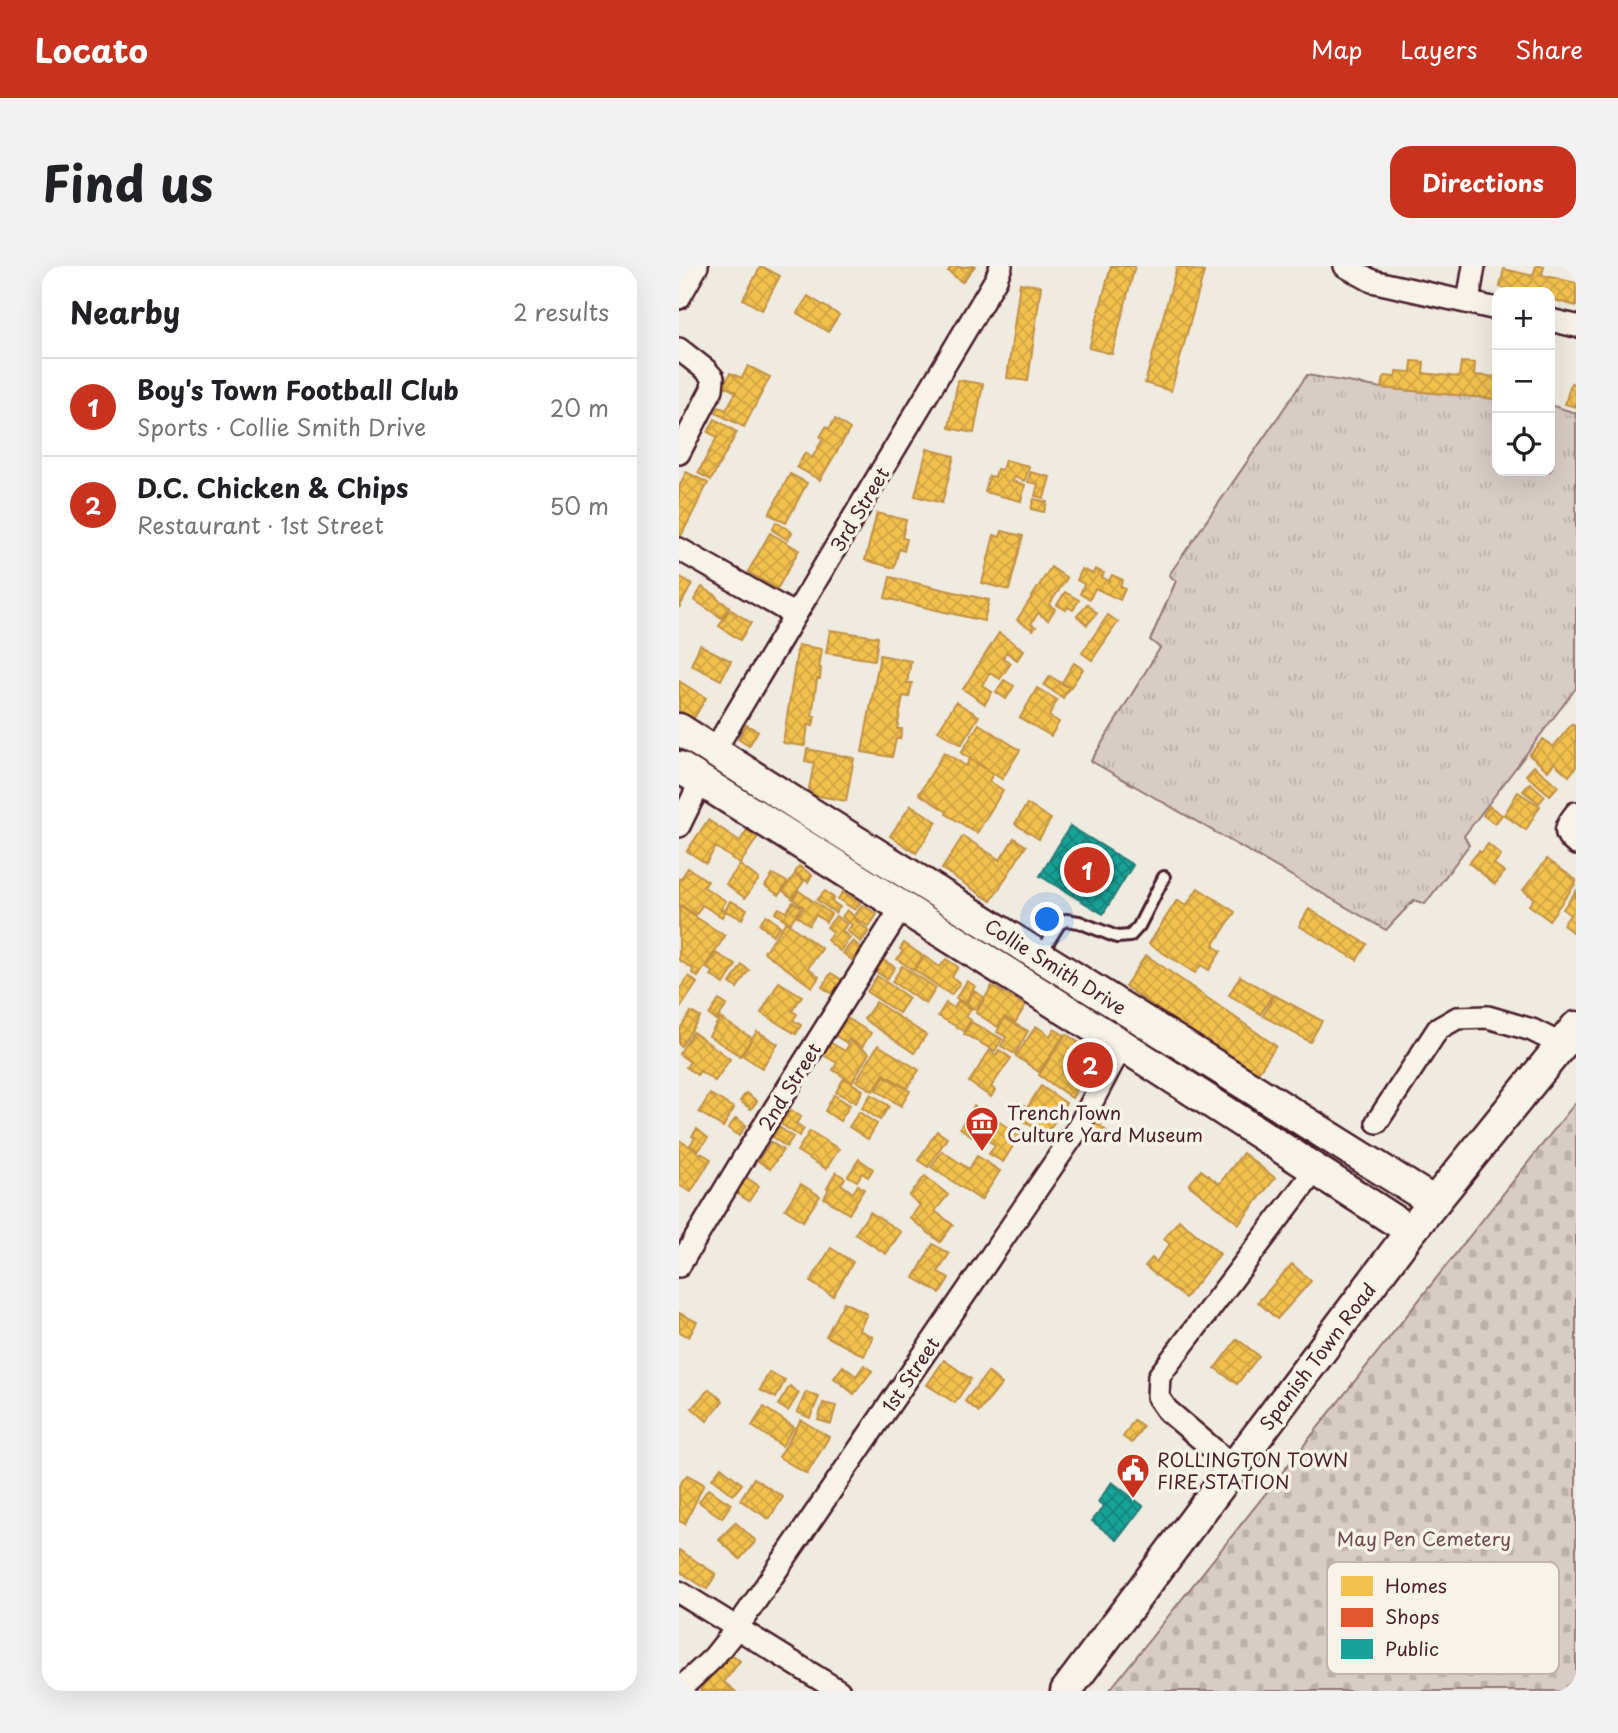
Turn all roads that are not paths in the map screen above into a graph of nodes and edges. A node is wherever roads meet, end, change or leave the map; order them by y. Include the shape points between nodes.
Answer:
1 (697, 266) edge
2 (1001, 266) edge
3 (1345, 266) edge
4 (1474, 266) edge
5 (1372, 273) edge
6 (679, 298) edge
7 (1468, 302) junction
8 (1492, 308) edge
9 (1555, 321) edge
10 (1576, 326) edge
11 (679, 349) edge
12 (679, 453) edge
13 (679, 549) edge
14 (795, 615) junction
15 (679, 729) edge
16 (715, 751) junction
17 (690, 774) edge
18 (1576, 813) edge
19 (679, 826) edge
20 (1576, 844) edge
21 (1164, 877) dead end
22 (902, 907) junction
23 (1040, 955) junction
24 (1569, 1036) edge
25 (1122, 1045) junction
26 (1377, 1122) dead end
27 (1316, 1170) junction
28 (1434, 1202) junction
29 (1411, 1231) junction
30 (679, 1266) edge
31 (1234, 1467) junction
32 (679, 1592) edge
33 (737, 1628) junction
34 (679, 1689) edge
35 (839, 1691) edge
36 (1066, 1691) edge

1 - 6 street
2 - 14 street, 3rd Street
3 - 5 street
4 - 7 street
5 - 7 street
7 - 8 street
9 - 10 street
11 - 12 street via 713,378
13 - 14 street
14 - 16 street, 3rd Street
15 - 16 street, Collie Smith Drive
16 - 23 street, Collie Smith Drive
17 - 19 street
17 - 22 street, Collie Smith Drive
18 - 20 street via 1566,831
21 - 23 lane via 1130,936 1117,937 1066,920
22 - 25 street, Collie Smith Drive
22 - 30 street, 2nd Street
23 - 28 street, Collie Smith Drive
24 - 26 street via 1488,1017 1457,1018 1439,1029
24 - 28 street, Spanish Town Road
25 - 27 street, Collie Smith Drive
25 - 33 street, 1st Street via 1077,1130
27 - 29 street, Collie Smith Drive
27 - 31 street via 1159,1376 1158,1397 1167,1410
28 - 29 street, Spanish Town Road
29 - 31 street, Spanish Town Road
31 - 36 street, Spanish Town Road
32 - 33 street
33 - 34 street, 1st Street
33 - 35 street

